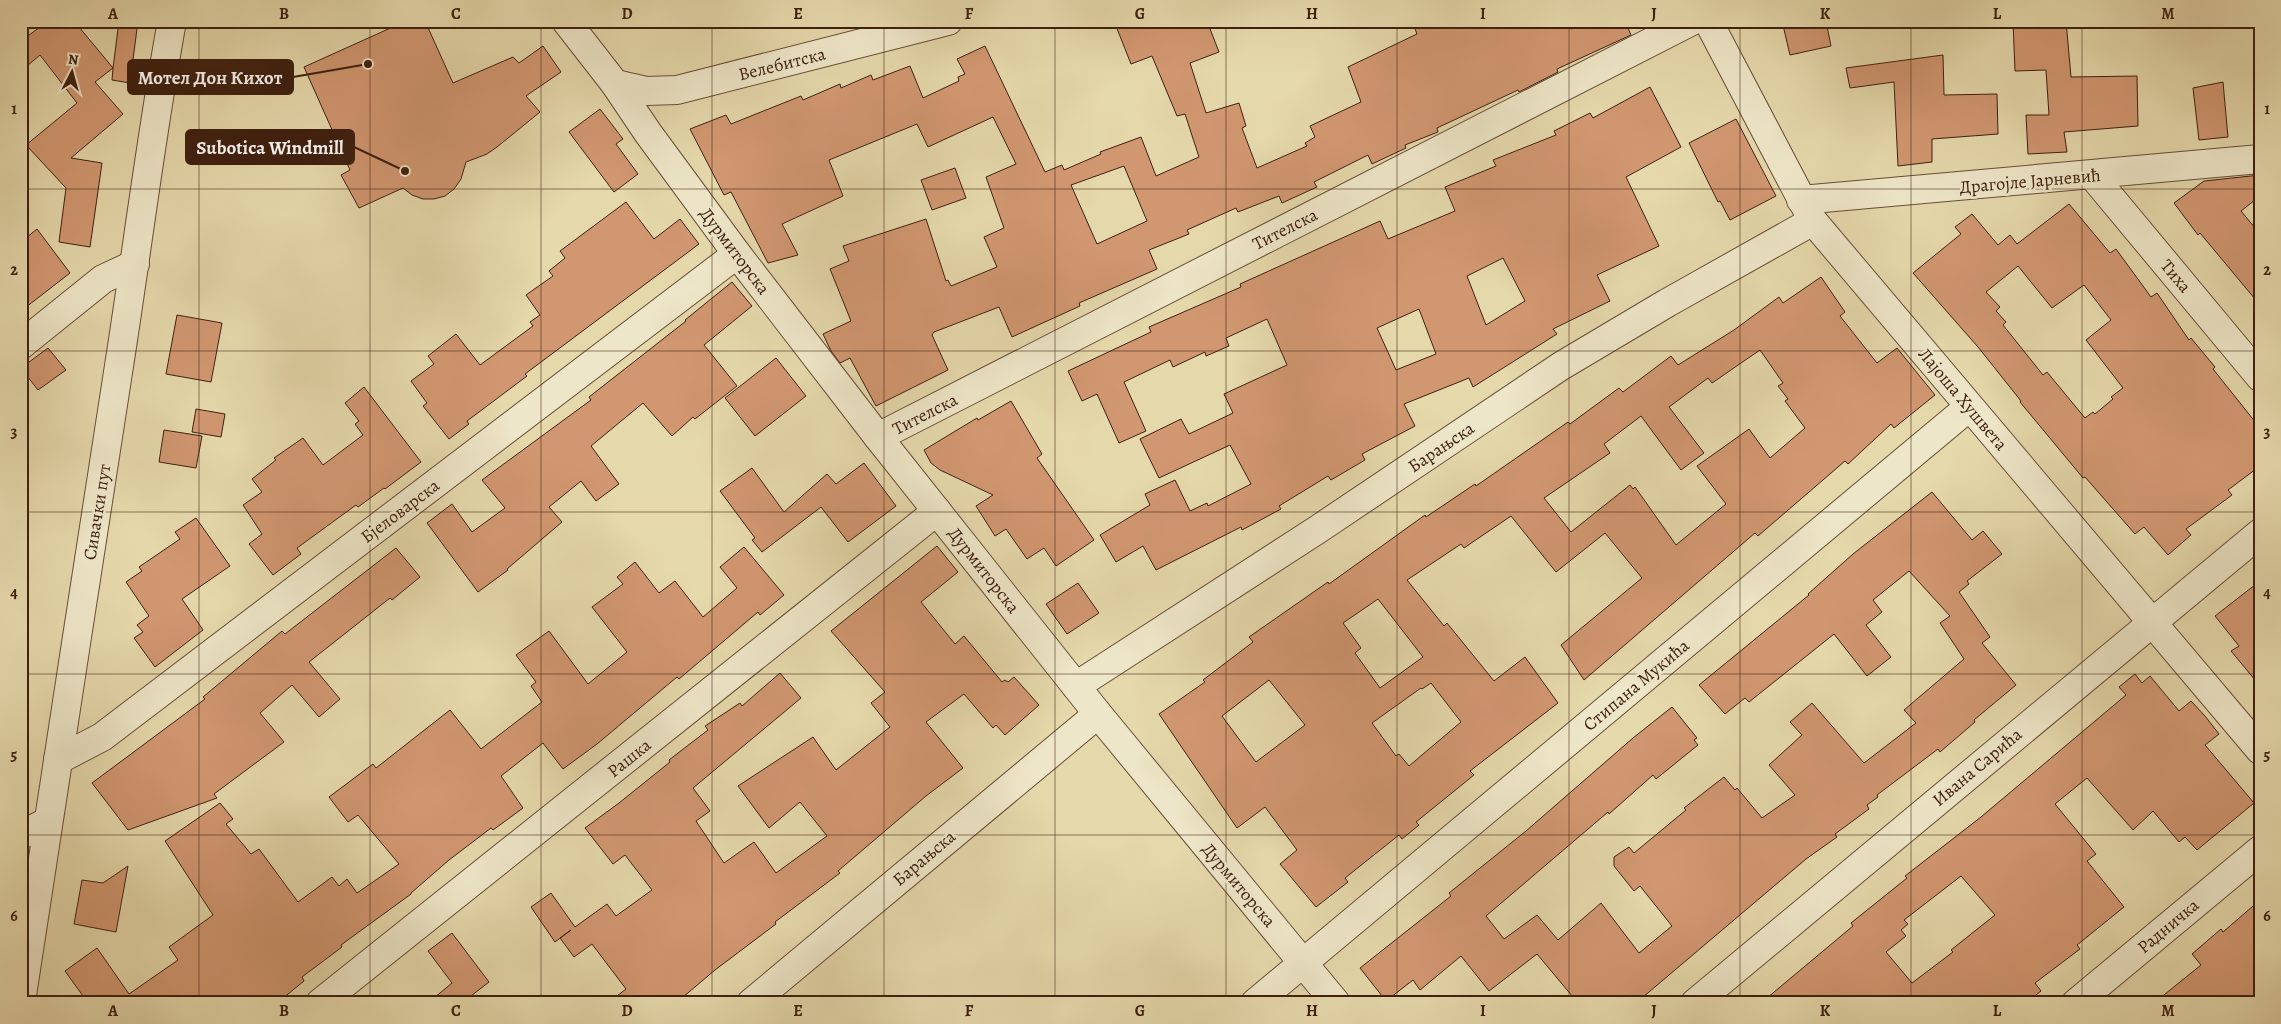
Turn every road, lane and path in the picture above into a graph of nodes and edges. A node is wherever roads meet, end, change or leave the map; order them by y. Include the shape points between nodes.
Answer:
1 (172, 21) edge
2 (566, 21) edge
3 (948, 21) edge
4 (1692, 21) edge
5 (1708, 21) edge
6 (615, 84) junction
7 (658, 92) junction
8 (644, 128) junction
9 (2260, 160) edge
10 (2092, 175) junction
11 (1807, 211) junction
12 (737, 254) junction
13 (135, 264) junction
14 (21, 345) edge
15 (2260, 377) edge
16 (1969, 407) junction
17 (878, 438) junction
18 (938, 512) junction
19 (2260, 533) edge
20 (2151, 622) junction
21 (1076, 686) junction
22 (1098, 714) junction
23 (2260, 750) edge
24 (58, 760) junction
25 (47, 822) junction
26 (21, 835) edge
27 (2260, 850) edge
28 (1304, 963) junction
29 (21, 1002) edge
30 (320, 1003) edge
31 (751, 1003) edge
32 (1255, 1003) edge
33 (1336, 1003) edge
34 (1696, 1003) edge
35 (2076, 1003) edge

1 - 13 street, Сивачки пут via 158,94
2 - 6 street, Дурмиторска
3 - 7 street, Велебитска via 698,85
4 - 17 street, Тителска
5 - 11 street, Лајоша Хушвета
6 - 7 street, Велебитска
6 - 8 street, Дурмиторска
7 - 8 street via 647,110
8 - 12 street, Дурмиторска
9 - 10 street, Драгојле Јарневић
10 - 11 street, Драгојле Јарневић
10 - 15 street, Тиха
11 - 16 street, Лајоша Хушвета
11 - 21 street, Барањска via 1667,303 1562,366
12 - 17 street, Дурмиторска
12 - 24 street, Бјеловарска via 102,737
13 - 14 street via 103,279
13 - 24 street, Сивачки пут
16 - 20 street, Лајоша Хушвета
16 - 28 street, Стипана Мукића
17 - 18 street, Дурмиторска
18 - 21 street, Дурмиторска
18 - 30 street, Рашка
19 - 20 street, Ивана Сарића
20 - 23 street, Лајоша Хушвета
20 - 34 street, Ивана Сарића
21 - 22 street, Дурмиторска
22 - 28 street, Дурмиторска
22 - 31 street, Барањска
24 - 25 street, Сивачки пут
25 - 26 street
25 - 29 street, Сивачки пут
27 - 35 street, Радничка
28 - 32 street, Стипана Мукића
28 - 33 street, Дурмиторска

